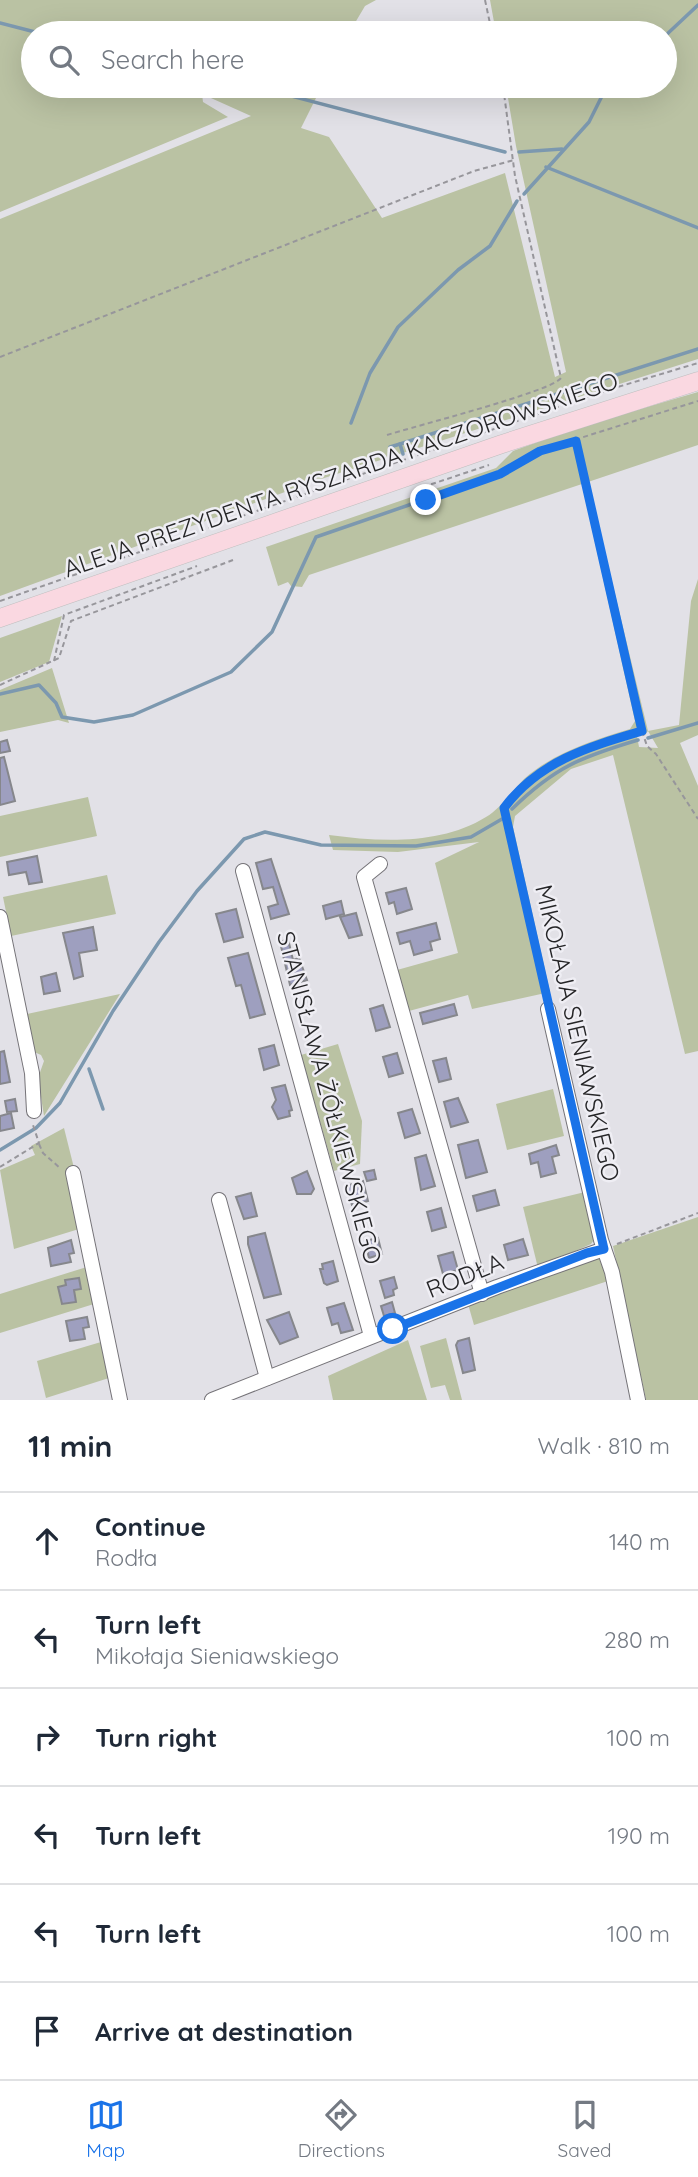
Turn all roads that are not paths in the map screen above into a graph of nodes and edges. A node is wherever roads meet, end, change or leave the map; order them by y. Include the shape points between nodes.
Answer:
1 (698, 381) edge
2 (0, 618) edge
3 (380, 864) dead end
4 (243, 871) dead end
5 (0, 917) edge
6 (548, 1009) road end
7 (34, 1111) dead end
8 (73, 1173) road end
9 (219, 1200) dead end
10 (604, 1249) junction
11 (482, 1294) junction
12 (372, 1336) junction
13 (267, 1378) junction
14 (120, 1400) edge
15 (212, 1400) edge
16 (638, 1400) edge

1 - 2 main road, ALEJA PREZYDENTA RYSZARDA KACZOROWSKIEGO
3 - 11 street via 364,877
4 - 12 street, STANISŁAWA ŻÓŁKIEWSKIEGO
5 - 7 street via 32,1073
6 - 10 street, MIKOŁAJA SIENIAWSKIEGO
8 - 14 street
9 - 13 street
10 - 11 street, RODŁA
10 - 16 street, MIKOŁAJA SIENIAWSKIEGO
11 - 12 street, RODŁA
12 - 13 street, RODŁA
13 - 15 street, RODŁA

